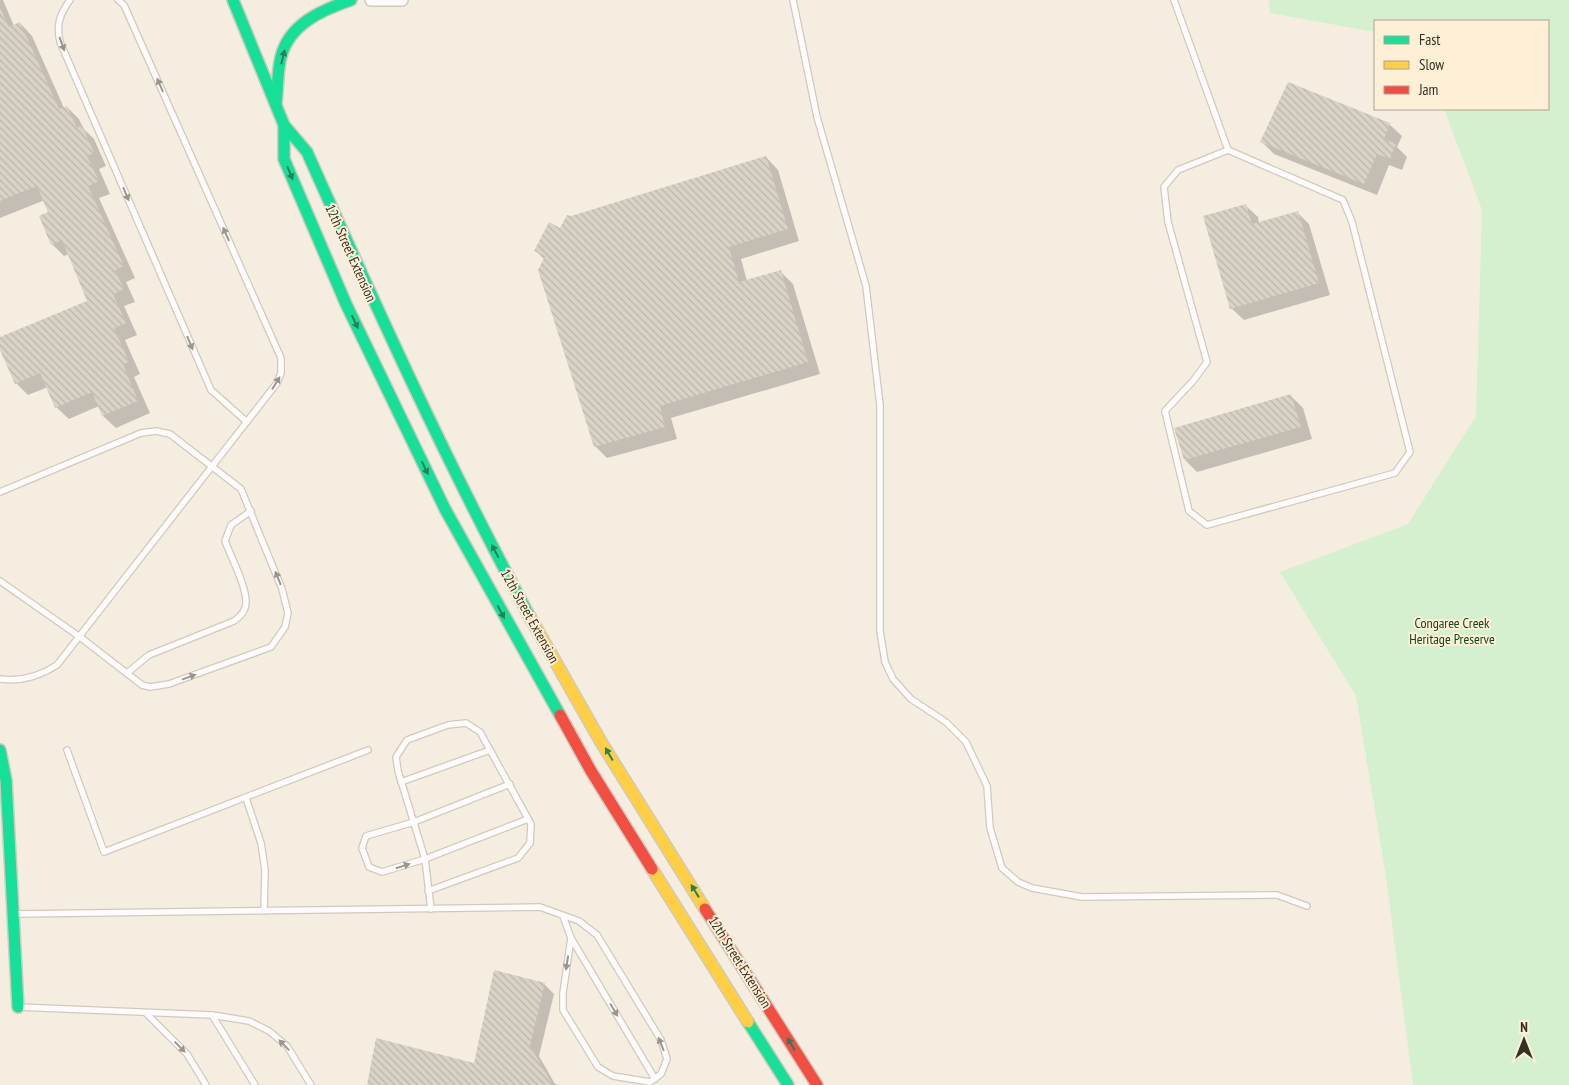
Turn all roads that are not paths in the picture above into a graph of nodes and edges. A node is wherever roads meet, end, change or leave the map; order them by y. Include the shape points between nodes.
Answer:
1 (70, 0) edge
2 (118, 0) edge
3 (233, 0) edge
4 (351, 0) edge
5 (371, 0) edge
6 (402, 0) edge
7 (793, 0) edge
8 (1174, 0) edge
9 (276, 105) junction
10 (284, 125) junction
11 (1228, 150) junction
12 (247, 422) junction
13 (213, 465) junction
14 (0, 492) edge
15 (251, 511) junction
16 (0, 581) edge
17 (80, 637) junction
18 (127, 673) junction
19 (0, 679) edge
20 (0, 750) edge
21 (67, 750) dead end
22 (368, 750) dead end
23 (490, 750) junction
24 (401, 782) junction
25 (510, 784) junction
26 (246, 798) junction
27 (528, 819) junction
28 (414, 822) junction
29 (425, 859) junction
30 (428, 891) junction
31 (1307, 906) dead end
32 (431, 909) junction
33 (264, 911) junction
34 (13, 914) junction
35 (563, 916) junction
36 (571, 938) junction
37 (18, 1007) joint
38 (147, 1014) junction
39 (212, 1016) junction
40 (655, 1079) junction
41 (206, 1085) edge
42 (255, 1085) edge
43 (311, 1085) edge
44 (788, 1085) edge
45 (817, 1085) edge

1 -> 12 lane via 61,12 57,27 60,42 210,390
12 -> 2 lane via 282,373 282,358 124,5
3 - 9 main road, 12th Street Extension
9 -> 4 main road via 282,54 299,25 324,9
5 - 6 street
7 - 31 lane via 817,117 866,286 880,405 880,632 885,662 893,679 912,699 946,722 966,742 987,786 990,828 1002,868 1018,882 1032,888 1082,896 1277,895
8 - 11 lane
9 - 10 main road, 12th Street Extension
10 -> 44 main road, 12th Street Extension via 284,159 350,313 445,509 591,772
45 -> 10 main road, 12th Street Extension via 615,763 534,626 468,502 398,358 307,152
11 - 11 lane via 1343,200 1352,222 1410,452 1395,473 1207,525 1190,511 1165,411 1207,362 1168,222 1164,187 1178,170
12 - 13 lane
13 - 14 lane via 170,434 156,431 140,433
13 - 15 lane via 241,489
13 - 17 lane
15 - 18 lane via 231,525 225,541 245,594 246,604 241,616 150,655
18 -> 15 lane via 142,685 170,684 271,647 280,637 288,613
16 - 17 lane
17 - 18 lane
17 - 19 lane via 57,665 44,674
20 - 34 main road via 6,780
21 - 26 lane via 104,852
22 - 26 lane
23 - 24 lane
23 - 24 lane via 480,732 466,723 448,724 408,740 396,757
23 - 25 lane
24 - 28 lane
25 - 27 lane
25 - 28 lane
26 - 33 lane via 261,843 265,870
27 - 29 lane
27 - 30 lane via 531,824 530,843 518,858
28 - 29 lane
28 -> 29 lane via 366,836 362,848 369,867 382,872
29 - 30 lane
30 - 32 lane
32 - 33 lane
32 - 35 lane via 540,908
33 - 34 lane
34 - 37 main road
35 - 36 lane
40 -> 35 lane via 661,1074 667,1059 661,1040 597,936 579,921
36 -> 40 lane
36 -> 40 lane via 563,1010 598,1067 613,1076 650,1082
37 - 38 lane
38 - 39 lane
38 -> 41 lane via 187,1054
39 - 42 lane
43 -> 39 lane via 287,1046 269,1031 249,1021

